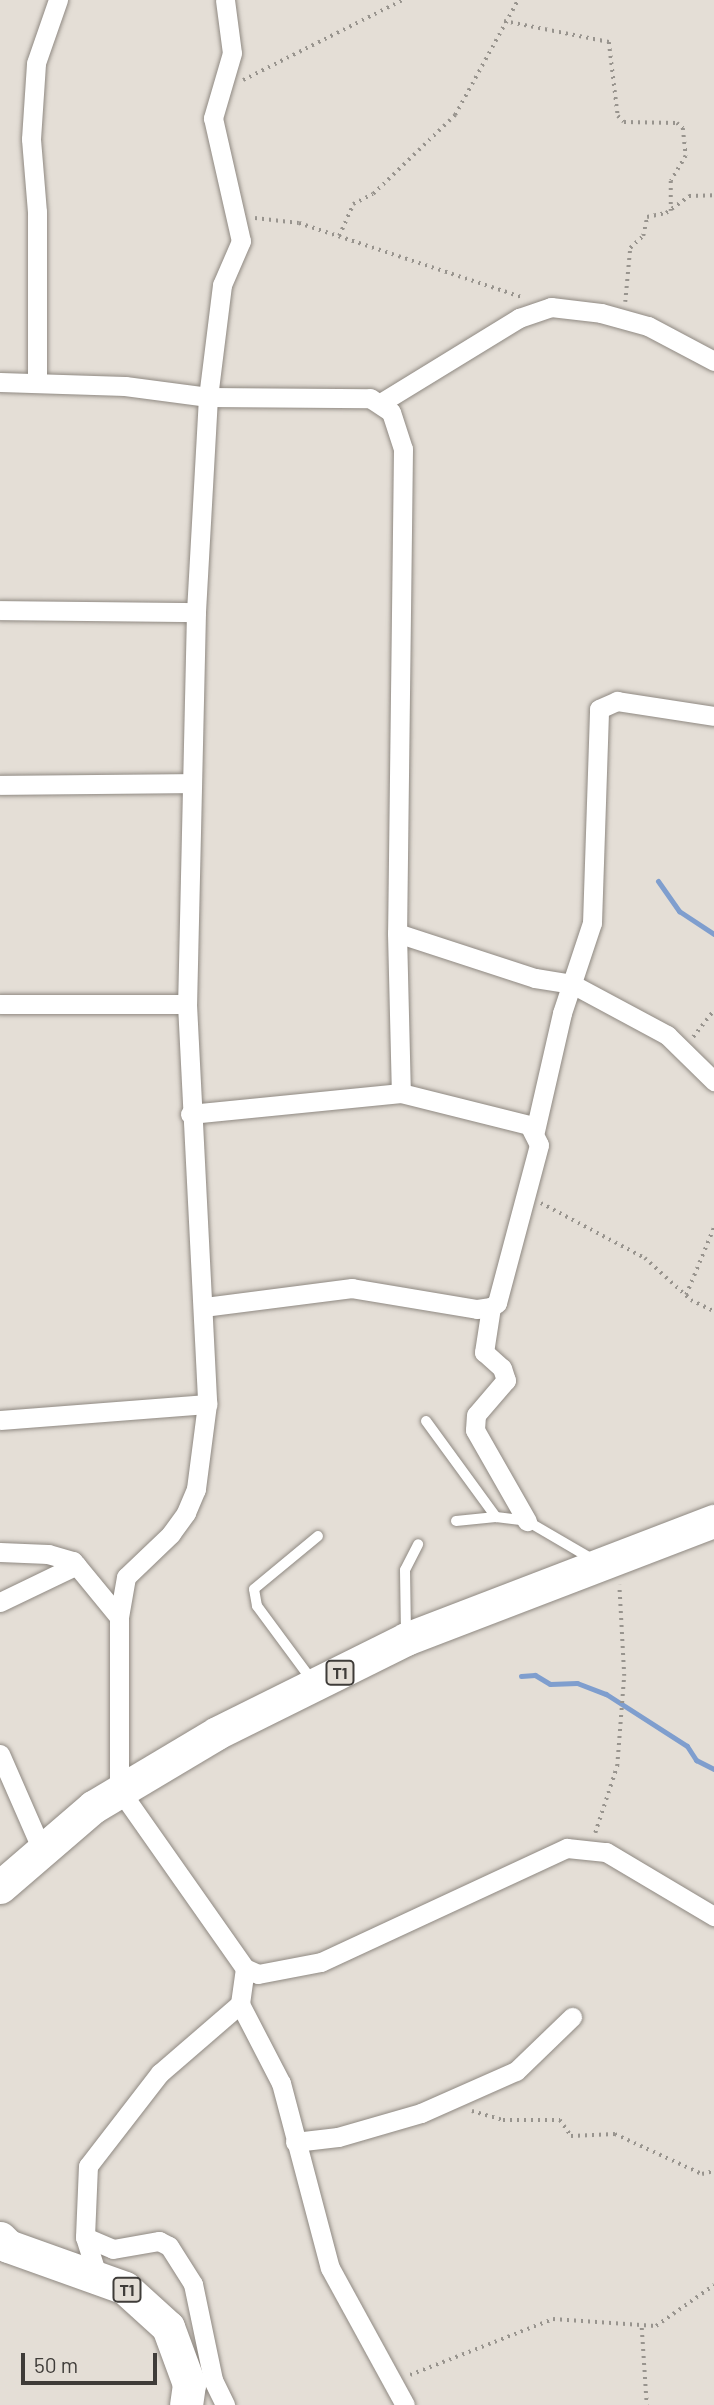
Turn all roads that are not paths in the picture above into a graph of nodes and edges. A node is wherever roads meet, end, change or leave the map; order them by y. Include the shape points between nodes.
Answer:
1 (58, 0) edge
2 (225, 0) edge
3 (714, 361) edge
4 (37, 380) junction
5 (0, 382) edge
6 (208, 397) junction
7 (382, 401) junction
8 (0, 610) edge
9 (197, 612) junction
10 (714, 716) edge
11 (192, 783) junction
12 (0, 785) edge
13 (397, 933) junction
14 (572, 984) junction
15 (0, 1004) edge
16 (187, 1004) junction
17 (714, 1081) edge
18 (401, 1093) junction
19 (190, 1114) junction
20 (535, 1131) junction
21 (203, 1307) junction
22 (491, 1307) junction
23 (207, 1404) junction
24 (0, 1420) edge
25 (426, 1421) dead end
26 (496, 1517) junction
27 (456, 1521) dead end
28 (527, 1521) junction
29 (714, 1521) edge
30 (318, 1536) dead end
31 (418, 1544) dead end
32 (0, 1552) edge
33 (608, 1560) junction
34 (76, 1565) junction
35 (0, 1602) edge
36 (119, 1617) junction
37 (406, 1639) junction
38 (316, 1685) junction
39 (0, 1754) edge
40 (119, 1789) junction
41 (42, 1850) junction
42 (0, 1887) edge
43 (714, 1916) edge
44 (245, 1968) junction
45 (240, 2004) junction
46 (572, 2017) dead end
47 (295, 2142) junction
48 (85, 2237) junction
49 (0, 2238) edge
50 (98, 2278) junction
51 (187, 2405) edge
52 (225, 2405) edge
53 (405, 2405) edge

1 - 4 street via 36,63 31,139 37,225
2 - 6 street via 232,53 217,96 214,136 240,221 241,241 222,285
3 - 7 street via 648,326 551,307 519,318
4 - 5 street
4 - 6 street
6 - 7 street
6 - 9 street
7 - 13 street via 399,425 403,449
8 - 9 street
9 - 11 street
10 - 14 street via 617,701 599,709 592,923
11 - 12 street
11 - 16 street
13 - 14 street via 535,978
13 - 18 street
14 - 17 street via 667,1035
14 - 20 street
15 - 16 street
16 - 19 street
18 - 19 street
18 - 20 street via 529,1125
19 - 21 street
20 - 22 street via 539,1145 527,1196 497,1303
21 - 22 street via 352,1288 477,1309
21 - 23 street
22 - 28 street via 484,1352 502,1368 506,1380 476,1415 475,1430
23 - 24 street
23 - 36 street via 194,1496 171,1534 129,1571
25 - 26 lane
26 - 27 lane
26 - 28 lane
28 - 33 lane
29 - 33 highway, T1
30 - 38 lane via 254,1589 257,1606
31 - 37 lane via 405,1570
32 - 34 street via 48,1554
33 - 37 highway, T1
34 - 35 street
34 - 36 street
36 - 40 street
37 - 38 highway, T1
38 - 40 highway, T1 via 217,1733
39 - 41 street
40 - 41 highway, T1
40 - 44 street
41 - 42 highway, T1
43 - 44 street via 622,1861 590,1848 553,1852 321,1962 271,1974
44 - 45 street
45 - 47 street via 281,2083
45 - 48 street via 160,2073 97,2151 86,2181
46 - 47 street via 516,2071 443,2103 338,2137
47 - 53 street via 330,2268
48 - 50 street
48 - 52 street via 113,2249 159,2241 169,2246 192,2284 213,2380
49 - 50 highway, T1 via 8,2246
50 - 51 highway, T1 via 125,2288 168,2327 189,2384

